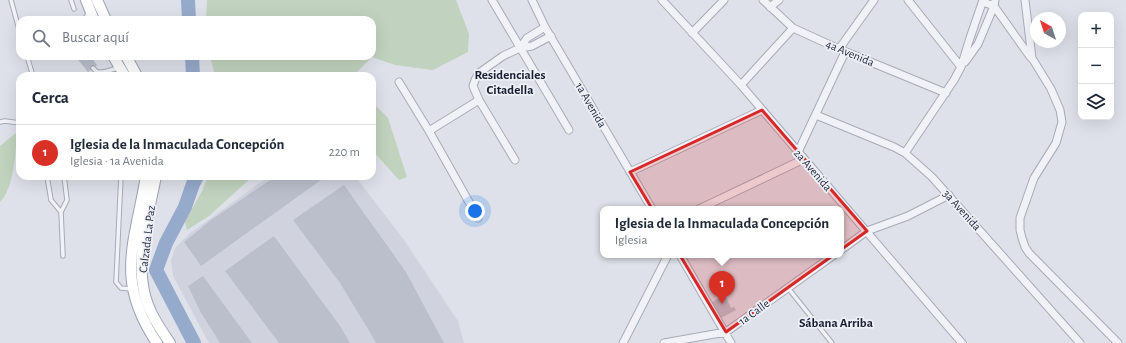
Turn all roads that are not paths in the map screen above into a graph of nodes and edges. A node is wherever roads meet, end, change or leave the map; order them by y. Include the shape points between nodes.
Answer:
1 (11, 0) edge
2 (71, 0) edge
3 (86, 0) edge
4 (97, 0) edge
5 (492, 0) edge
6 (532, 0) edge
7 (663, 0) edge
8 (724, 0) edge
9 (763, 0) edge
10 (779, 0) edge
11 (874, 0) edge
12 (908, 0) edge
13 (1025, 0) edge
14 (981, 2) edge
15 (994, 3) edge
16 (770, 7) junction
17 (74, 9) dead end
18 (92, 16) edge
19 (104, 16) edge
20 (16, 18) edge
21 (545, 27) junction
22 (793, 28) junction
23 (692, 33) junction
24 (551, 36) junction
25 (520, 48) junction
26 (842, 50) junction
27 (1032, 58) junction
28 (28, 60) edge
29 (116, 60) edge
30 (128, 60) edge
31 (120, 67) junction
32 (961, 67) junction
33 (93, 68) dead end
34 (31, 72) edge
35 (123, 72) edge
36 (135, 72) edge
37 (399, 82) dead end
38 (741, 85) junction
39 (946, 93) junction
40 (479, 100) junction
41 (762, 110) junction
42 (816, 115) junction
43 (0, 122) edge
44 (16, 122) edge
45 (570, 130) dead end
46 (429, 131) junction
47 (798, 152) junction
48 (905, 153) junction
49 (515, 160) dead end
50 (804, 160) junction
51 (630, 172) junction
52 (48, 180) edge
53 (64, 180) edge
54 (121, 180) edge
55 (145, 180) edge
56 (155, 180) edge
57 (949, 195) junction
58 (650, 206) edge
59 (705, 206) edge
60 (61, 212) junction
61 (478, 218) dead end
62 (867, 231) junction
63 (844, 248) edge
64 (63, 256) dead end
65 (666, 258) edge
66 (682, 258) edge
67 (830, 258) edge
68 (788, 288) junction
69 (133, 289) junction
70 (726, 332) junction
71 (157, 343) edge
72 (170, 343) edge
73 (623, 343) edge
74 (664, 343) edge
75 (732, 343) edge
76 (832, 343) edge
77 (962, 343) edge
78 (1080, 343) edge
79 (1118, 343) edge

1 - 20 lane
2 - 17 lane
3 - 18 main road
4 - 19 main road
5 - 25 street
6 - 21 street, 1a Avenida
7 - 23 street, 2a Avenida
8 - 23 street
9 - 16 street, 4a Avenida
10 - 16 street
11 - 26 street
12 - 32 street
13 - 27 street
14 - 15 street
14 - 32 street
15 - 27 street
15 - 32 street via 978,44
16 - 22 street, 4a Avenida
21 - 24 street, 1a Avenida
21 - 25 street via 527,38
22 - 26 street, 4a Avenida
22 - 38 street
23 - 38 street, 2a Avenida
24 - 25 street via 532,46
24 - 51 street, 1a Avenida
25 - 40 street via 503,56 479,73 473,86
25 - 45 street
26 - 39 street, 4a Avenida
26 - 42 street
27 - 79 street via 1051,89 1062,122 1056,143 1034,178 1020,218 1022,238 1029,253
28 - 34 lane
29 - 31 main road
30 - 36 main road
31 - 33 lane via 104,72 96,72
31 - 35 main road
32 - 39 street
37 - 46 street
38 - 41 street, 2a Avenida
39 - 48 street
40 - 46 street
40 - 49 street
41 - 47 street, 2a Avenida
41 - 51 street
42 - 47 street
42 - 48 street, 3a Avenida
43 - 44 lane
46 - 61 street
47 - 50 street, 2a Avenida
48 - 57 street, 3a Avenida
50 - 59 street
50 - 62 street, 2a Avenida
51 - 58 street, 1a Avenida
52 - 60 lane via 51,200
53 - 60 lane via 67,200
54 - 69 lane via 116,282 121,288
55 - 69 main road, Calzada La Paz via 132,252
56 - 72 main road, Calzada La Paz via 143,250 142,279 144,292 154,317
57 - 62 street via 908,216
57 - 78 street, 3a Avenida
60 - 64 lane
62 - 63 street
62 - 77 street, 2a Avenida
65 - 73 street
66 - 70 street
67 - 68 street, 1a Calle
68 - 70 street, 1a Calle
68 - 76 lane
69 - 71 main road, Calzada La Paz via 138,310
70 - 74 street, 1a Calle
70 - 75 street

